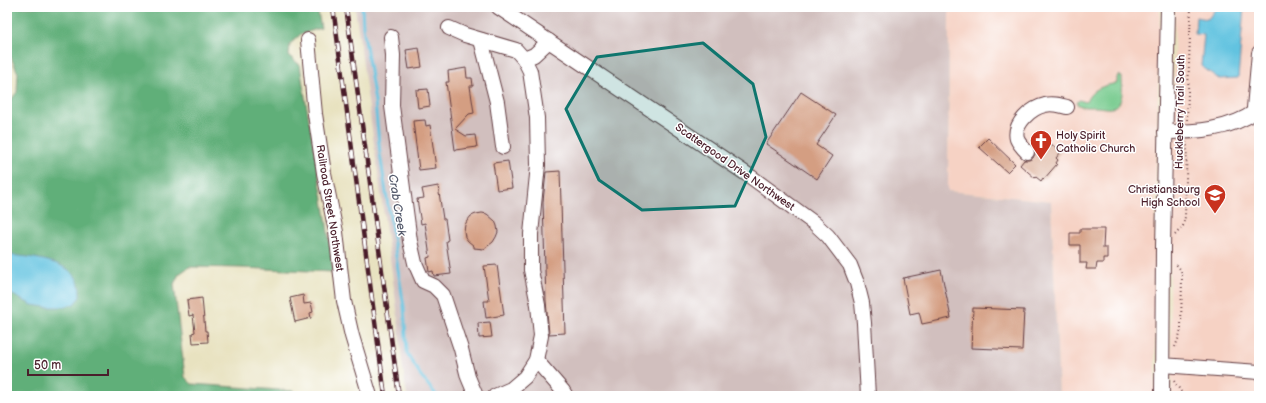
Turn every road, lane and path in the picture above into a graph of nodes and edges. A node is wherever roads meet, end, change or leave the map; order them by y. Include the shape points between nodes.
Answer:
1 (498, 7) edge
2 (1168, 7) edge
3 (1191, 7) edge
4 (449, 28) dead end
5 (391, 37) dead end
6 (308, 40) dead end
7 (481, 40) junction
8 (549, 41) junction
9 (1259, 53) edge
10 (524, 59) junction
11 (1066, 107) dead end
12 (1257, 111) edge
13 (1165, 132) junction
14 (1187, 132) junction
15 (503, 147) dead end
16 (1027, 152) dead end
17 (1172, 238) dead end
18 (1172, 260) dead end
19 (1181, 310) dead end
20 (536, 360) junction
21 (1162, 365) junction
22 (1259, 372) edge
23 (370, 396) edge
24 (476, 396) edge
25 (495, 396) edge
26 (566, 396) edge
27 (868, 396) edge
28 (1162, 396) edge

1 - 8 street, Scattergood Drive Northwest
2 - 13 street
3 - 14 path, Huckleberry Trail South
4 - 7 street
5 - 24 street via 392,106 410,242 423,281 434,286 443,295
6 - 23 street, Railroad Street Northwest via 315,114 336,232 344,301
7 - 10 street via 516,50
7 - 15 street via 497,102
8 - 10 street
8 - 27 street, Scattergood Drive Northwest via 751,176 828,236 850,265 858,283 863,316
9 - 12 street via 1254,108
10 - 20 street via 530,71 537,118 538,165 531,234 531,270 541,336
11 - 16 street via 1044,105 1025,117 1016,133 1017,140
12 - 14 street via 1233,124
13 - 14 street
13 - 21 street
14 - 17 path, Huckleberry Trail South via 1185,217 1183,226
18 - 19 path via 1181,270
20 - 25 street via 525,377 511,389
20 - 26 street
21 - 22 street
21 - 28 street

